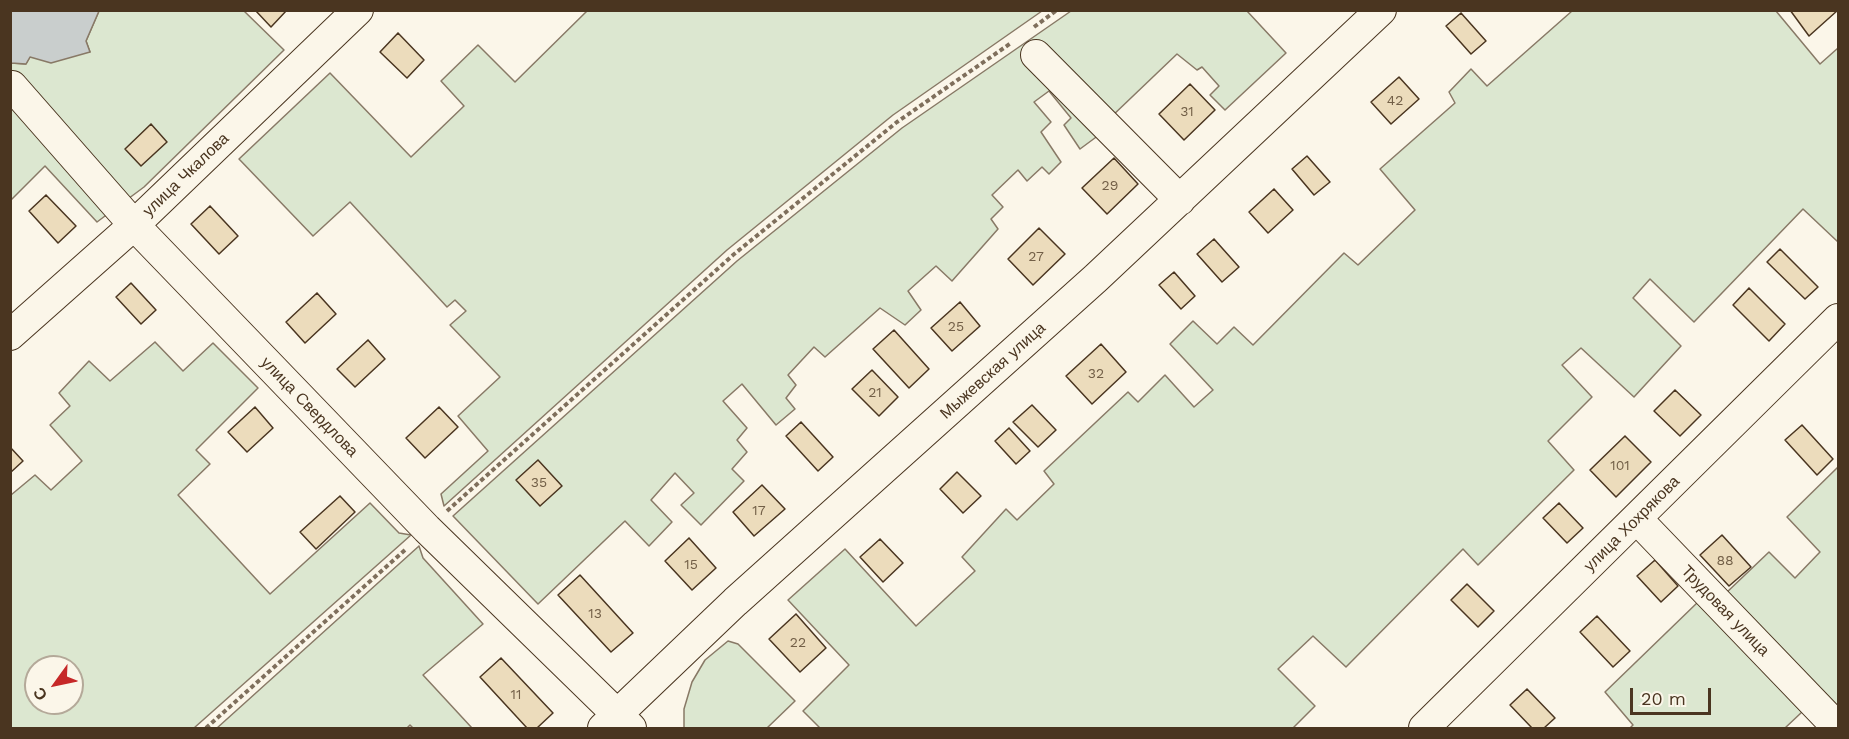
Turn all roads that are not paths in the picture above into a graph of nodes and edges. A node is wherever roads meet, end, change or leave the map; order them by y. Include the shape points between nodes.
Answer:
1 (358, 10) edge
2 (1381, 10) edge
3 (1028, 41) road end
4 (12, 86) edge
5 (1180, 200) junction
6 (134, 225) junction
7 (1839, 319) edge
8 (10, 335) edge
9 (1637, 519) junction
10 (617, 724) edge
11 (1424, 729) edge
12 (1838, 729) edge

1 - 6 street, улица Чкалова
2 - 5 street, Мыжевская улица
3 - 5 street
4 - 6 street, улица Свердлова
5 - 10 street, Мыжевская улица via 735,602
6 - 8 street, улица Чкалова
6 - 10 street, улица Свердлова
7 - 9 street, улица Хохрякова
9 - 11 street, улица Хохрякова
9 - 12 street, Трудовая улица

